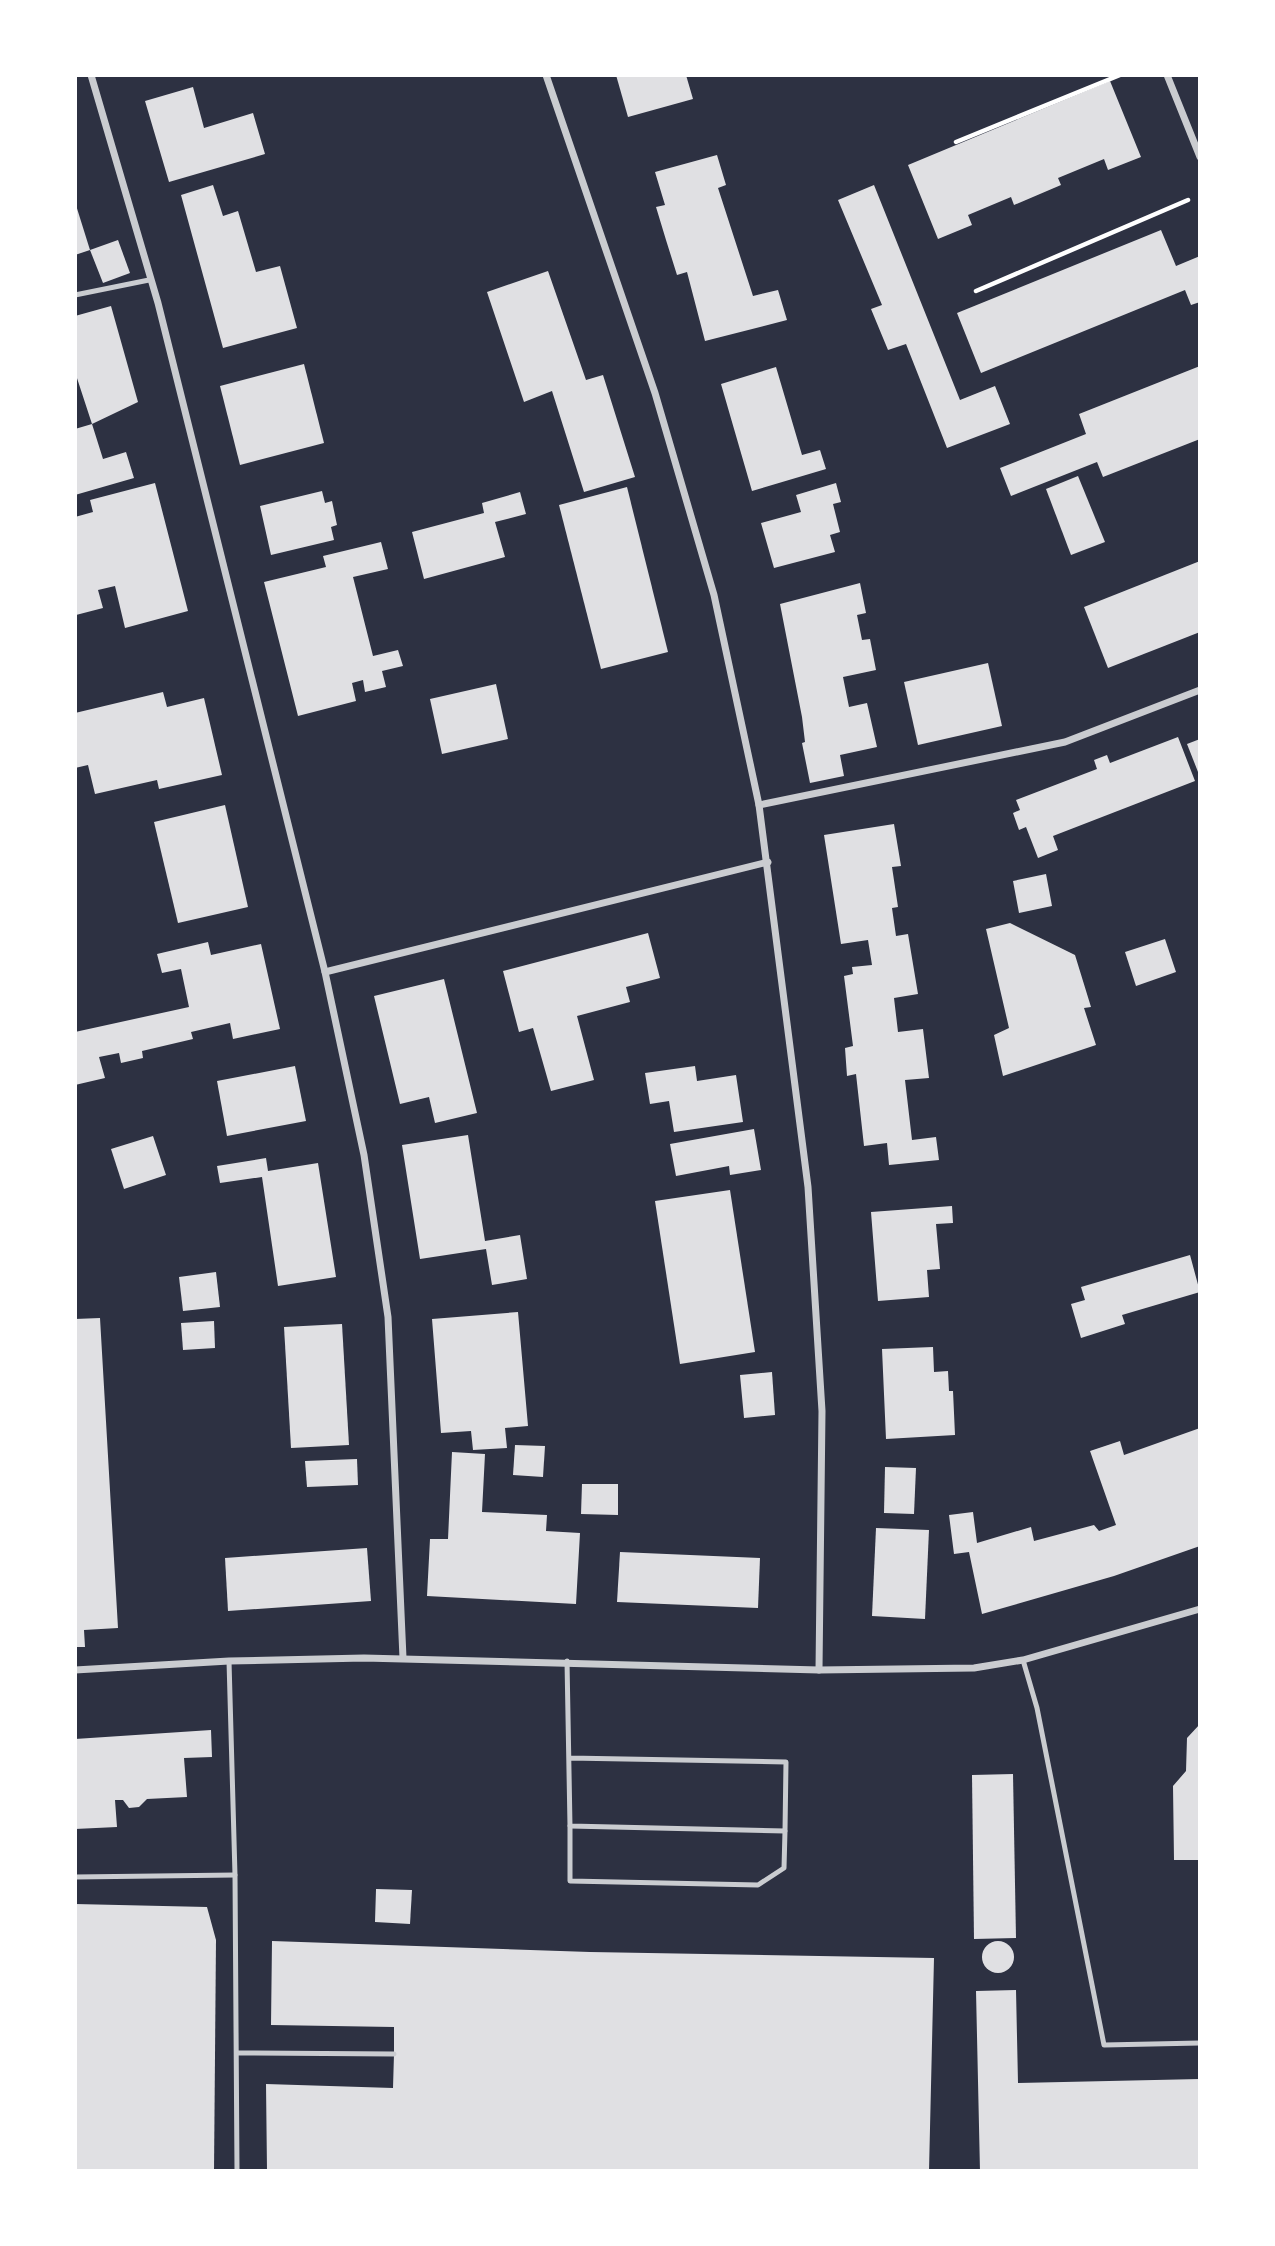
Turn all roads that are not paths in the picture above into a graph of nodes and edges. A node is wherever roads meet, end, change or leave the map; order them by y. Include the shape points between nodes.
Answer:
1 (91, 75) edge
2 (546, 75) edge
3 (1167, 75) edge
4 (1200, 157) edge
5 (149, 280) junction
6 (75, 295) edge
7 (1200, 690) edge
8 (759, 806) junction
9 (768, 862) junction
10 (325, 972) junction
11 (1200, 1609) edge
12 (403, 1658) junction
13 (1023, 1660) junction
14 (229, 1661) junction
15 (567, 1661) junction
16 (75, 1670) edge
17 (819, 1670) junction
18 (569, 1758) junction
19 (570, 1826) junction
20 (785, 1831) junction
21 (235, 1875) junction
22 (75, 1877) edge
23 (1200, 2043) edge
24 (237, 2053) junction
25 (394, 2053) dead end
26 (237, 2171) edge

1 - 5 street
2 - 8 street via 681,481 714,595
3 - 4 street
5 - 6 lane
5 - 10 street
7 - 8 street via 1065,742
8 - 9 street
9 - 10 street
9 - 17 street via 810,1213 822,1410
10 - 12 street via 364,1155 388,1317
11 - 13 street
12 - 14 street
12 - 15 street
13 - 17 street via 974,1668
13 - 23 lane via 1037,1709 1104,2045
14 - 16 street
14 - 21 lane
15 - 17 street
15 - 18 lane
18 - 19 lane
18 - 20 lane via 786,1762
19 - 20 lane
19 - 20 lane via 570,1881 758,1885 784,1868
21 - 22 lane
21 - 24 lane
24 - 25 lane
24 - 26 lane

